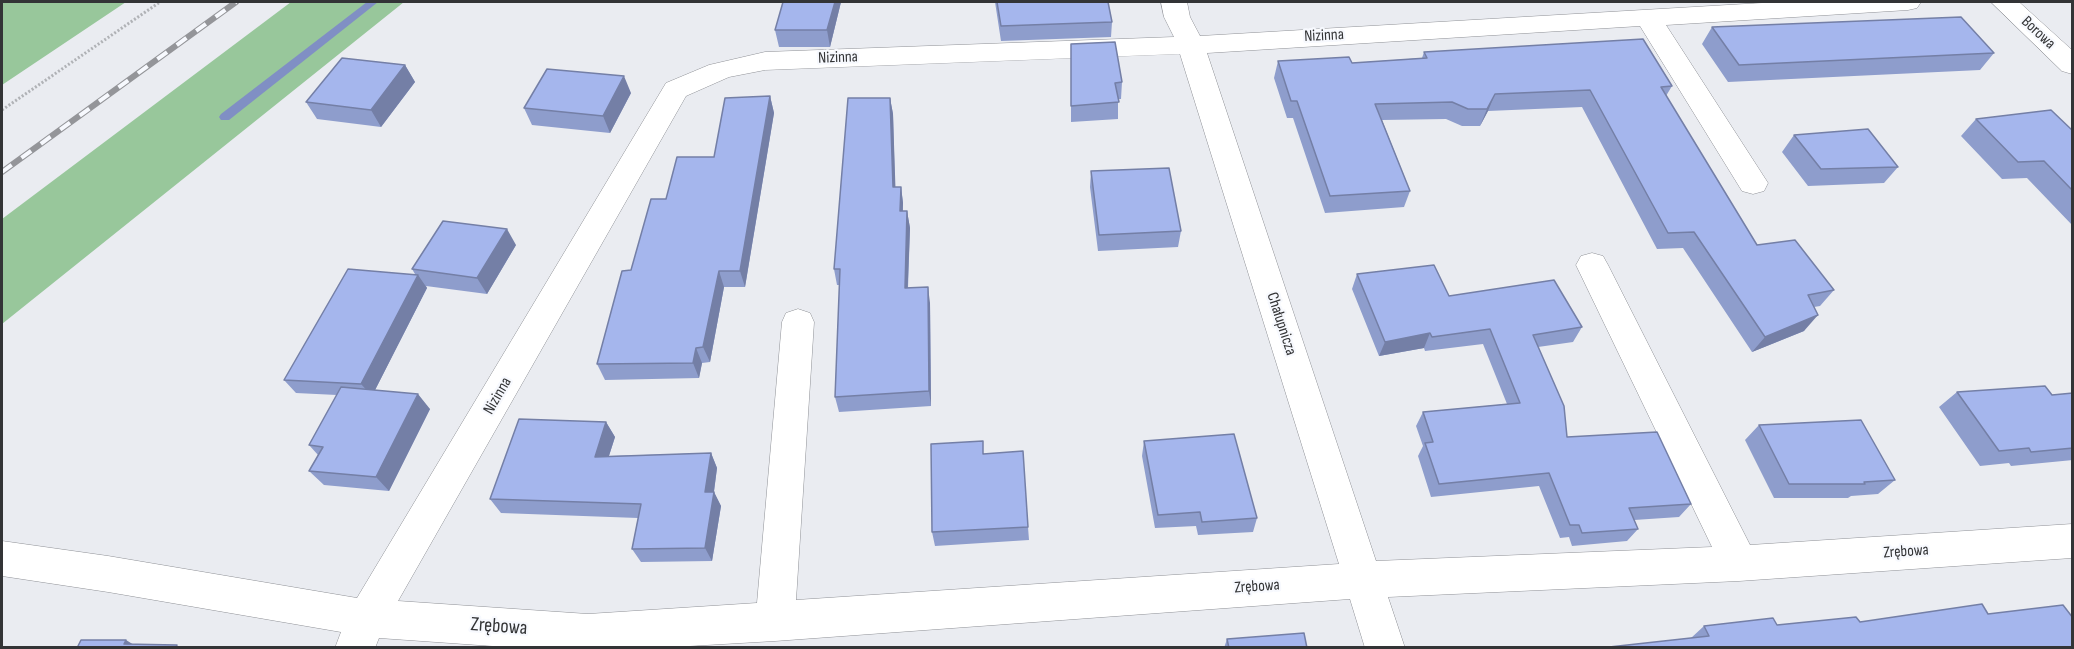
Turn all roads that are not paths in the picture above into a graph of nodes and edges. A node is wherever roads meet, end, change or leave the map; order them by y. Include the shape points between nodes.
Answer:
1 (1173, 2) edge
2 (1908, 2) edge
3 (2004, 2) edge
4 (1648, 18) junction
5 (1191, 45) junction
6 (2073, 65) edge
7 (1753, 183) dead end
8 (1592, 265) dead end
9 (798, 322) dead end
10 (2073, 541) edge
11 (2, 559) edge
12 (1739, 562) junction
13 (1364, 580) junction
14 (774, 622) junction
15 (361, 633) edge
16 (1385, 648) edge

1 - 5 street, Chałupnicza
2 - 4 street, Nizinna
3 - 6 street, Borowa
4 - 5 street, Nizinna
4 - 7 street
5 - 13 street, Chałupnicza
5 - 15 street, Nizinna via 765,61 724,69 676,90
8 - 12 street
9 - 14 street
10 - 12 street, Zrębowa
11 - 15 street, Zrębowa via 108,574
12 - 13 street, Zrębowa
13 - 14 street, Zrębowa
13 - 16 street, Chałupnicza
14 - 15 street, Zrębowa via 588,633

